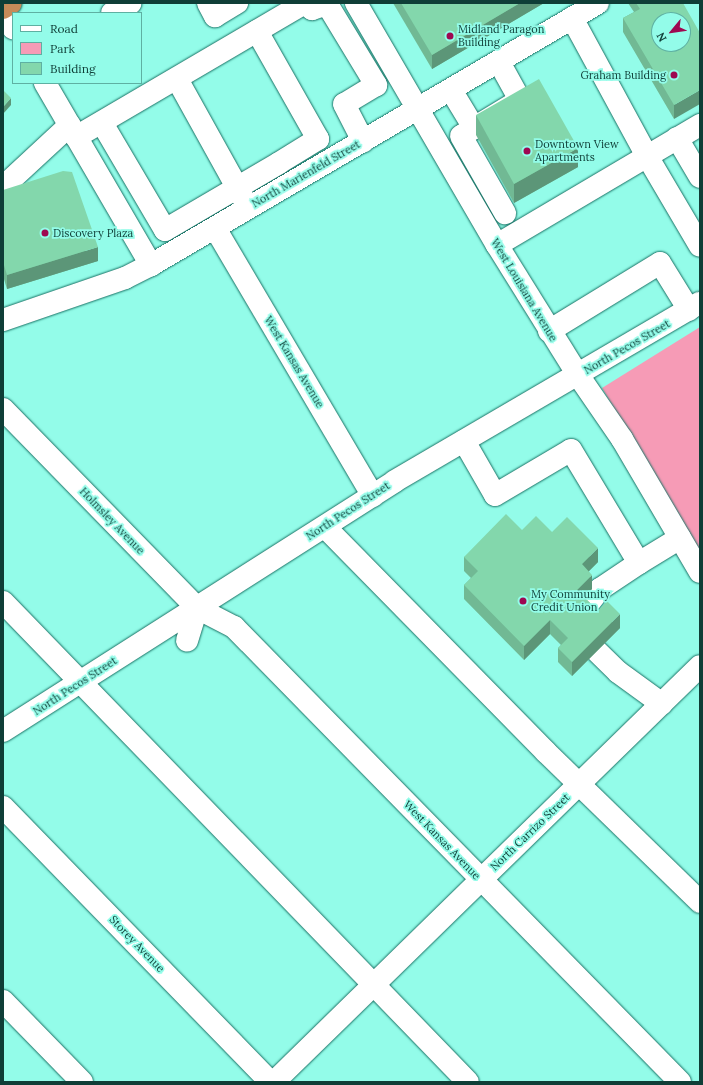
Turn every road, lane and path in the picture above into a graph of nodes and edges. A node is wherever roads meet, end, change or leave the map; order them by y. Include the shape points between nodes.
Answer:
1 (11, 3) edge
2 (131, 3) edge
3 (208, 3) edge
4 (237, 3) edge
5 (304, 3) edge
6 (308, 3) edge
7 (356, 3) edge
8 (598, 3) edge
9 (3, 10) edge
10 (114, 12) edge
11 (572, 18) junction
12 (12, 26) edge
13 (257, 31) junction
14 (499, 62) junction
15 (177, 79) junction
16 (46, 84) edge
17 (451, 90) junction
18 (417, 109) junction
19 (102, 123) junction
20 (700, 125) edge
21 (73, 131) junction
22 (468, 132) junction
23 (677, 138) junction
24 (364, 141) junction
25 (441, 149) junction
26 (647, 156) junction
27 (700, 177) edge
28 (237, 186) junction
29 (3, 187) edge
30 (249, 208) junction
31 (505, 212) junction
32 (485, 224) junction
33 (215, 228) junction
34 (524, 229) junction
35 (497, 245) junction
36 (700, 246) edge
37 (151, 265) junction
38 (694, 307) edge
39 (3, 320) edge
40 (549, 331) junction
41 (578, 375) junction
42 (3, 409) edge
43 (464, 441) junction
44 (373, 496) junction
45 (324, 527) junction
46 (680, 538) junction
47 (638, 563) junction
48 (700, 572) edge
49 (3, 602) edge
50 (197, 608) junction
51 (187, 641) dead end
52 (700, 666) edge
53 (81, 682) junction
54 (662, 704) junction
55 (3, 731) edge
56 (579, 785) junction
57 (3, 807) edge
58 (482, 880) junction
59 (700, 902) edge
60 (374, 985) junction
61 (3, 1001) edge
62 (82, 1082) edge
63 (270, 1082) edge
64 (274, 1082) edge
65 (468, 1082) edge
66 (680, 1082) edge

1 - 9 highway
2 - 10 street
3 - 4 street via 215,16
5 - 13 street
6 - 24 street via 312,9 327,4 376,85 344,104
7 - 18 street, West Louisiana Avenue
8 - 11 street, North Marienfeld Street
9 - 12 street
11 - 14 street, North Marienfeld Street
11 - 26 street
13 - 15 street
13 - 28 street via 318,139
14 - 17 street, North Marienfeld Street
14 - 22 street via 520,100
15 - 19 street
15 - 28 street
16 - 21 street
17 - 18 street, North Marienfeld Street
17 - 22 street
18 - 24 street, North Marienfeld Street
18 - 25 street, West Louisiana Avenue
19 - 21 street
19 - 28 street via 165,230
20 - 23 street
21 - 29 street
21 - 37 street
22 - 25 street
22 - 31 street
23 - 26 street
23 - 27 street
24 - 30 street, North Marienfeld Street
25 - 32 street, West Louisiana Avenue
26 - 34 street
26 - 36 street
28 - 30 street
30 - 33 street, North Marienfeld Street
31 - 32 street
31 - 34 street via 516,216
32 - 35 street, West Louisiana Avenue
33 - 37 street, North Marienfeld Street
33 - 44 street, West Kansas Avenue
34 - 35 street
35 - 40 street, West Louisiana Avenue
37 - 39 street, North Marienfeld Street via 118,281
38 - 40 street via 660,263
38 - 41 street, North Pecos Street
40 - 41 street, West Louisiana Avenue
41 - 43 street, North Pecos Street
41 - 46 street, West Louisiana Avenue via 622,438
42 - 50 street, Holmsley Avenue
43 - 44 street, North Pecos Street
43 - 47 street via 495,495 572,450
44 - 45 street, North Pecos Street
45 - 50 street, North Pecos Street
45 - 56 street
46 - 47 street
46 - 48 street, West Louisiana Avenue
47 - 54 street via 600,589 571,626 618,672
49 - 53 street
50 - 51 street
50 - 53 street, North Pecos Street
50 - 58 street, West Kansas Avenue via 234,627
52 - 54 street, North Carrizo Street
53 - 55 street, North Pecos Street
53 - 60 street
54 - 56 street, North Carrizo Street
56 - 58 street, North Carrizo Street
56 - 59 street
57 - 63 street, Storey Avenue
58 - 60 street, North Carrizo Street
58 - 66 street, West Kansas Avenue
60 - 64 street, North Carrizo Street
60 - 65 street
61 - 62 street

